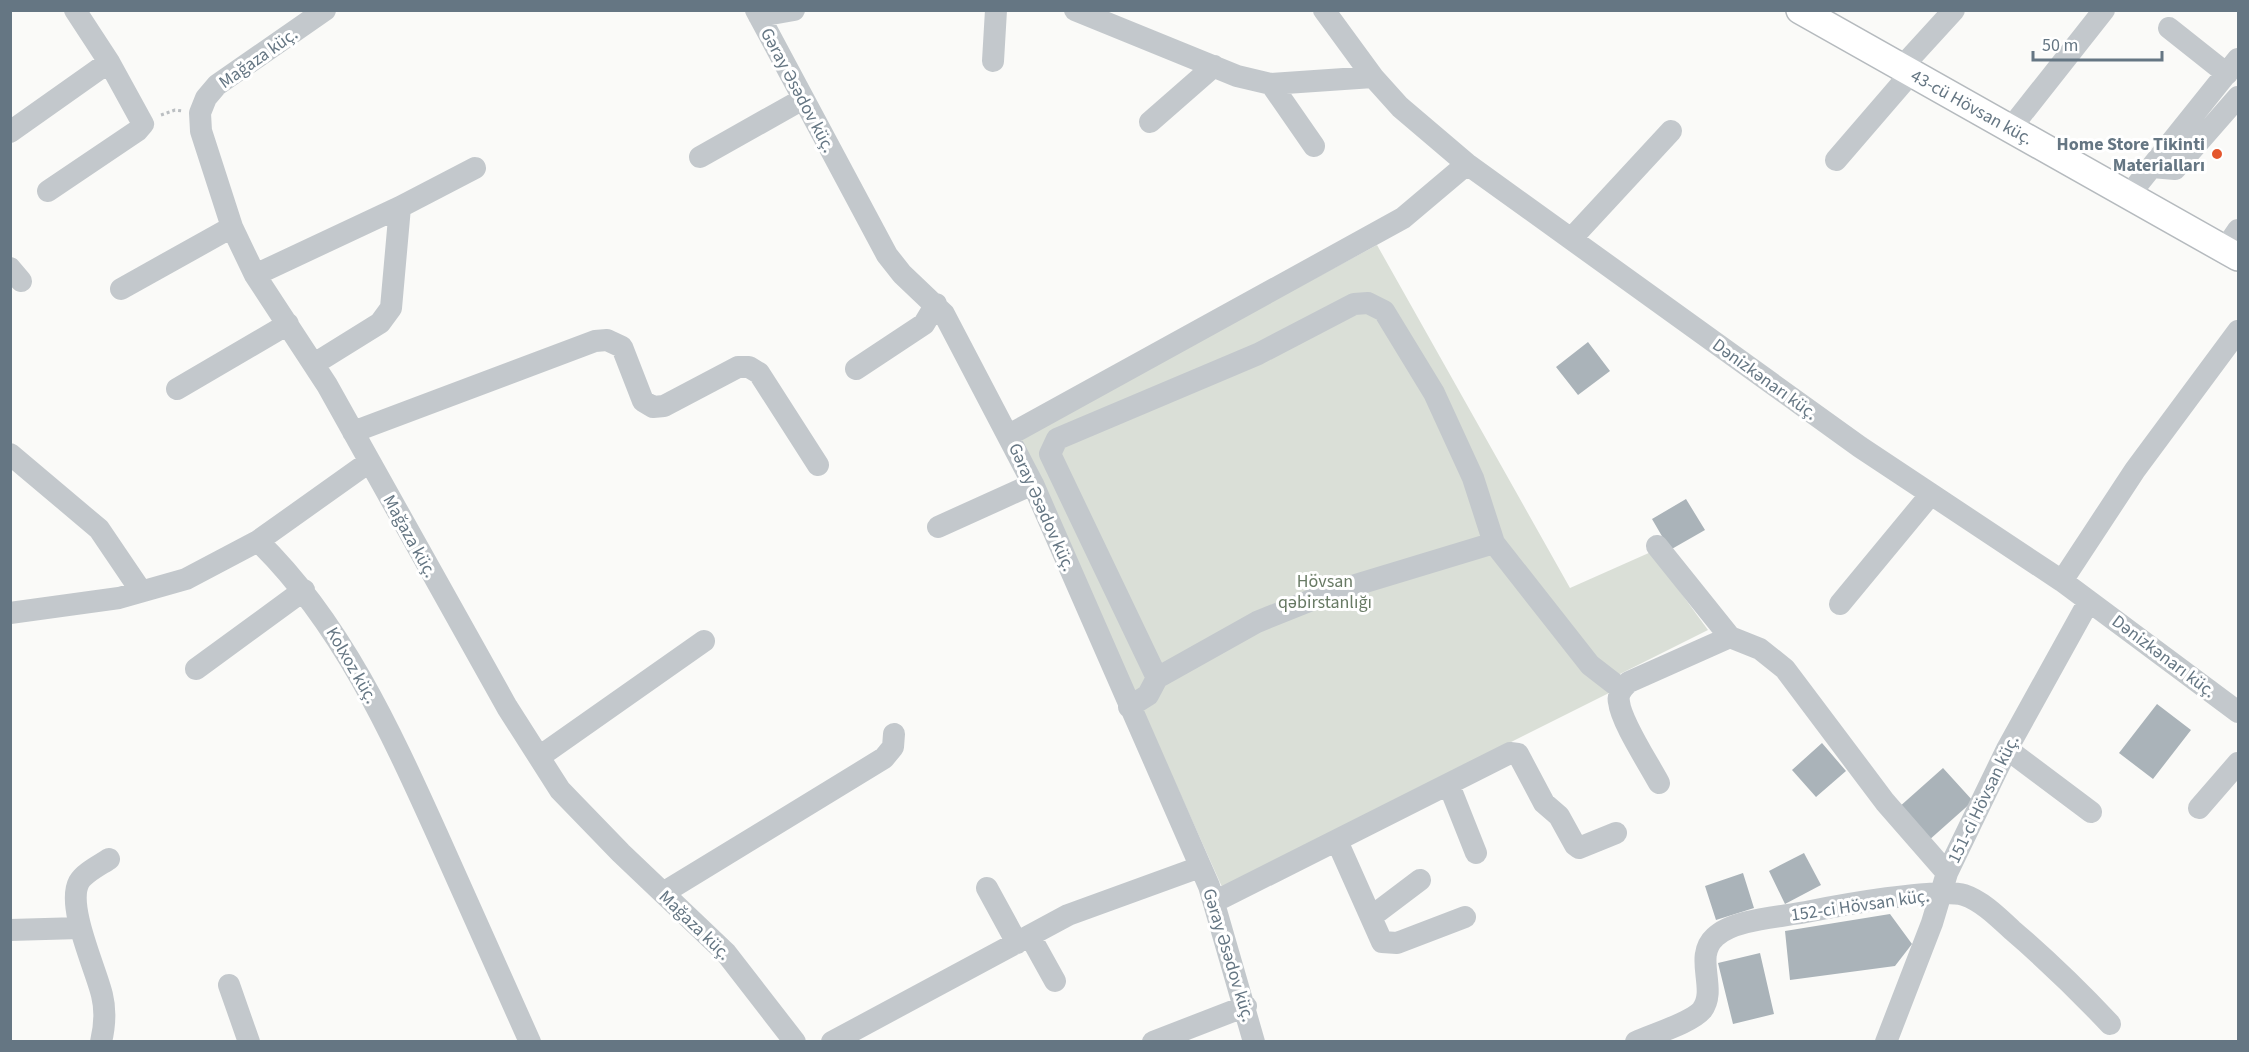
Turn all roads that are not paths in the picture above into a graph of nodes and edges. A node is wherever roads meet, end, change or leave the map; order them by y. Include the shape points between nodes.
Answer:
1 (75, 10) edge
2 (325, 10) edge
3 (794, 10) edge
4 (996, 10) edge
5 (1075, 10) edge
6 (1323, 10) edge
7 (1954, 10) edge
8 (2104, 10) edge
9 (758, 13) edge
10 (1812, 14) edge
11 (2169, 28) dead end
12 (993, 61) dead end
13 (109, 62) junction
14 (1214, 66) junction
15 (2233, 66) edge
16 (1906, 71) junction
17 (1373, 77) junction
18 (1271, 84) junction
19 (2238, 97) edge
20 (803, 99) junction
21 (1150, 122) dead end
22 (2010, 129) junction
23 (1671, 131) dead end
24 (10, 132) edge
25 (1314, 146) dead end
26 (700, 157) dead end
27 (1836, 160) dead end
28 (1467, 164) junction
29 (2152, 167) junction
30 (475, 168) dead end
31 (48, 191) dead end
32 (2129, 195) junction
33 (400, 207) junction
34 (232, 227) junction
35 (1570, 239) junction
36 (2234, 245) edge
37 (255, 275) junction
38 (121, 289) dead end
39 (936, 304) junction
40 (288, 324) junction
41 (2238, 331) edge
42 (314, 364) junction
43 (855, 369) dead end
44 (177, 389) dead end
45 (354, 432) junction
46 (1009, 435) junction
47 (10, 454) edge
48 (369, 462) junction
49 (818, 465) dead end
50 (1033, 484) junction
51 (1931, 494) junction
52 (938, 527) dead end
53 (258, 541) junction
54 (1494, 543) junction
55 (1657, 546) dead end
56 (2062, 581) junction
57 (304, 590) junction
58 (141, 591) junction
59 (2089, 600) junction
60 (1840, 604) dead end
61 (10, 613) edge
62 (1730, 637) junction
63 (704, 641) dead end
64 (196, 669) dead end
65 (1157, 678) junction
66 (1621, 689) junction
67 (1129, 707) junction
68 (2238, 712) edge
69 (894, 734) dead end
70 (2007, 749) junction
71 (539, 757) junction
72 (2238, 763) edge
73 (1659, 783) dead end
74 (1449, 784) junction
75 (2199, 808) dead end
76 (2091, 812) dead end
77 (1616, 833) dead end
78 (1337, 841) junction
79 (1476, 853) dead end
80 (109, 859) dead end
81 (1200, 867) junction
82 (1420, 880) dead end
83 (1944, 883) junction
84 (987, 888) dead end
85 (663, 893) junction
86 (1214, 902) junction
87 (1371, 917) junction
88 (1465, 917) dead end
89 (80, 928) junction
90 (10, 930) edge
91 (1024, 939) junction
92 (1055, 981) dead end
93 (229, 985) dead end
94 (1246, 1006) junction
95 (2110, 1024) dead end
96 (101, 1041) edge
97 (249, 1041) edge
98 (530, 1041) edge
99 (795, 1041) edge
100 (832, 1041) edge
101 (1153, 1041) edge
102 (1254, 1041) edge
103 (1636, 1041) edge
104 (1886, 1041) edge

1 - 13 street
2 - 34 street, Mağaza küç. via 217,85 206,98 200,113 201,131
3 - 9 street
4 - 12 street
5 - 14 street
6 - 17 street, Dənizkənarı küç.
7 - 16 street
8 - 22 street
9 - 20 street, Gəray Əsədov küç.
10 - 16 main road, 43-cü Hövsan küç.
11 - 15 street
13 - 24 street
13 - 31 street via 142,124
14 - 18 street
14 - 21 street
15 - 29 street
16 - 22 main road, 43-cü Hövsan küç.
16 - 27 street
17 - 18 street
17 - 28 street, Dənizkənarı küç. via 1419,125
18 - 25 street
19 - 29 street via 2175,169
20 - 26 street
20 - 39 street, Gəray Əsədov küç. via 887,255
22 - 32 main road, 43-cü Hövsan küç.
23 - 35 street
28 - 35 street, Dənizkənarı küç.
28 - 46 street via 1403,218
29 - 32 street
30 - 33 street
32 - 36 main road, 43-cü Hövsan küç.
33 - 37 street
33 - 42 street via 391,309 380,323
34 - 37 street, Mağaza küç.
34 - 38 street
35 - 51 street, Dənizkənarı küç.
37 - 40 street, Mağaza küç.
39 - 43 street via 924,324
39 - 46 street, Gəray Əsədov küç.
40 - 42 street, Mağaza küç.
40 - 44 street
41 - 56 street via 2135,470
42 - 45 street, Mağaza küç.
45 - 48 street, Mağaza küç.
45 - 49 street via 595,341 607,340 622,347 643,401 653,407 664,406 738,367 749,367 759,374
46 - 50 street, Gəray Əsədov küç.
47 - 58 street via 99,529
48 - 53 street
48 - 71 street, Mağaza küç.
50 - 52 street
50 - 67 street, Gəray Əsədov küç.
51 - 56 street, Dənizkənarı küç.
51 - 60 street
53 - 57 street, Kolxoz küç.
53 - 58 street via 186,579
54 - 65 street via 1329,593 1257,622
54 - 65 street via 1473,478 1434,393 1384,311 1368,303 1354,304 1258,354 1057,439 1052,446 1050,454
54 - 66 street via 1590,665
55 - 62 street
56 - 59 street, Dənizkənarı küç.
57 - 64 street
57 - 98 street, Kolxoz küç. via 393,738
58 - 61 street via 119,598
59 - 68 street, Dənizkənarı küç.
59 - 70 street, 151-ci Hövsan küç.
62 - 66 street
62 - 83 street via 1760,649 1785,669
63 - 71 street
65 - 67 street via 1148,695
66 - 73 street via 1618,701 1623,715
67 - 81 street, Gəray Əsədov küç.
69 - 85 street via 892,747 884,758
70 - 76 street
70 - 83 street, 151-ci Hövsan küç.
71 - 85 street, Mağaza küç. via 560,790
72 - 75 street
74 - 77 street via 1510,753 1518,754 1544,803 1559,816 1575,845 1586,847
74 - 78 street
74 - 79 street
78 - 86 street
78 - 87 street
80 - 89 street via 79,880 76,891
81 - 86 street, Gəray Əsədov küç.
81 - 91 street via 1068,915
82 - 87 street
83 - 95 street, 152-ci Hövsan küç. via 1989,910 2061,971
83 - 103 street, 152-ci Hövsan küç. via 1723,931 1709,942 1705,952 1707,1000 1701,1010
83 - 104 street, 151-ci Hövsan küç.
84 - 91 street
85 - 99 street, Mağaza küç. via 726,953
86 - 94 street, Gəray Əsədov küç.
87 - 88 street via 1387,945
89 - 90 street
89 - 96 street via 103,996 106,1020
91 - 92 street
91 - 100 street
93 - 97 street
94 - 101 street
94 - 102 street, Gəray Əsədov küç.

